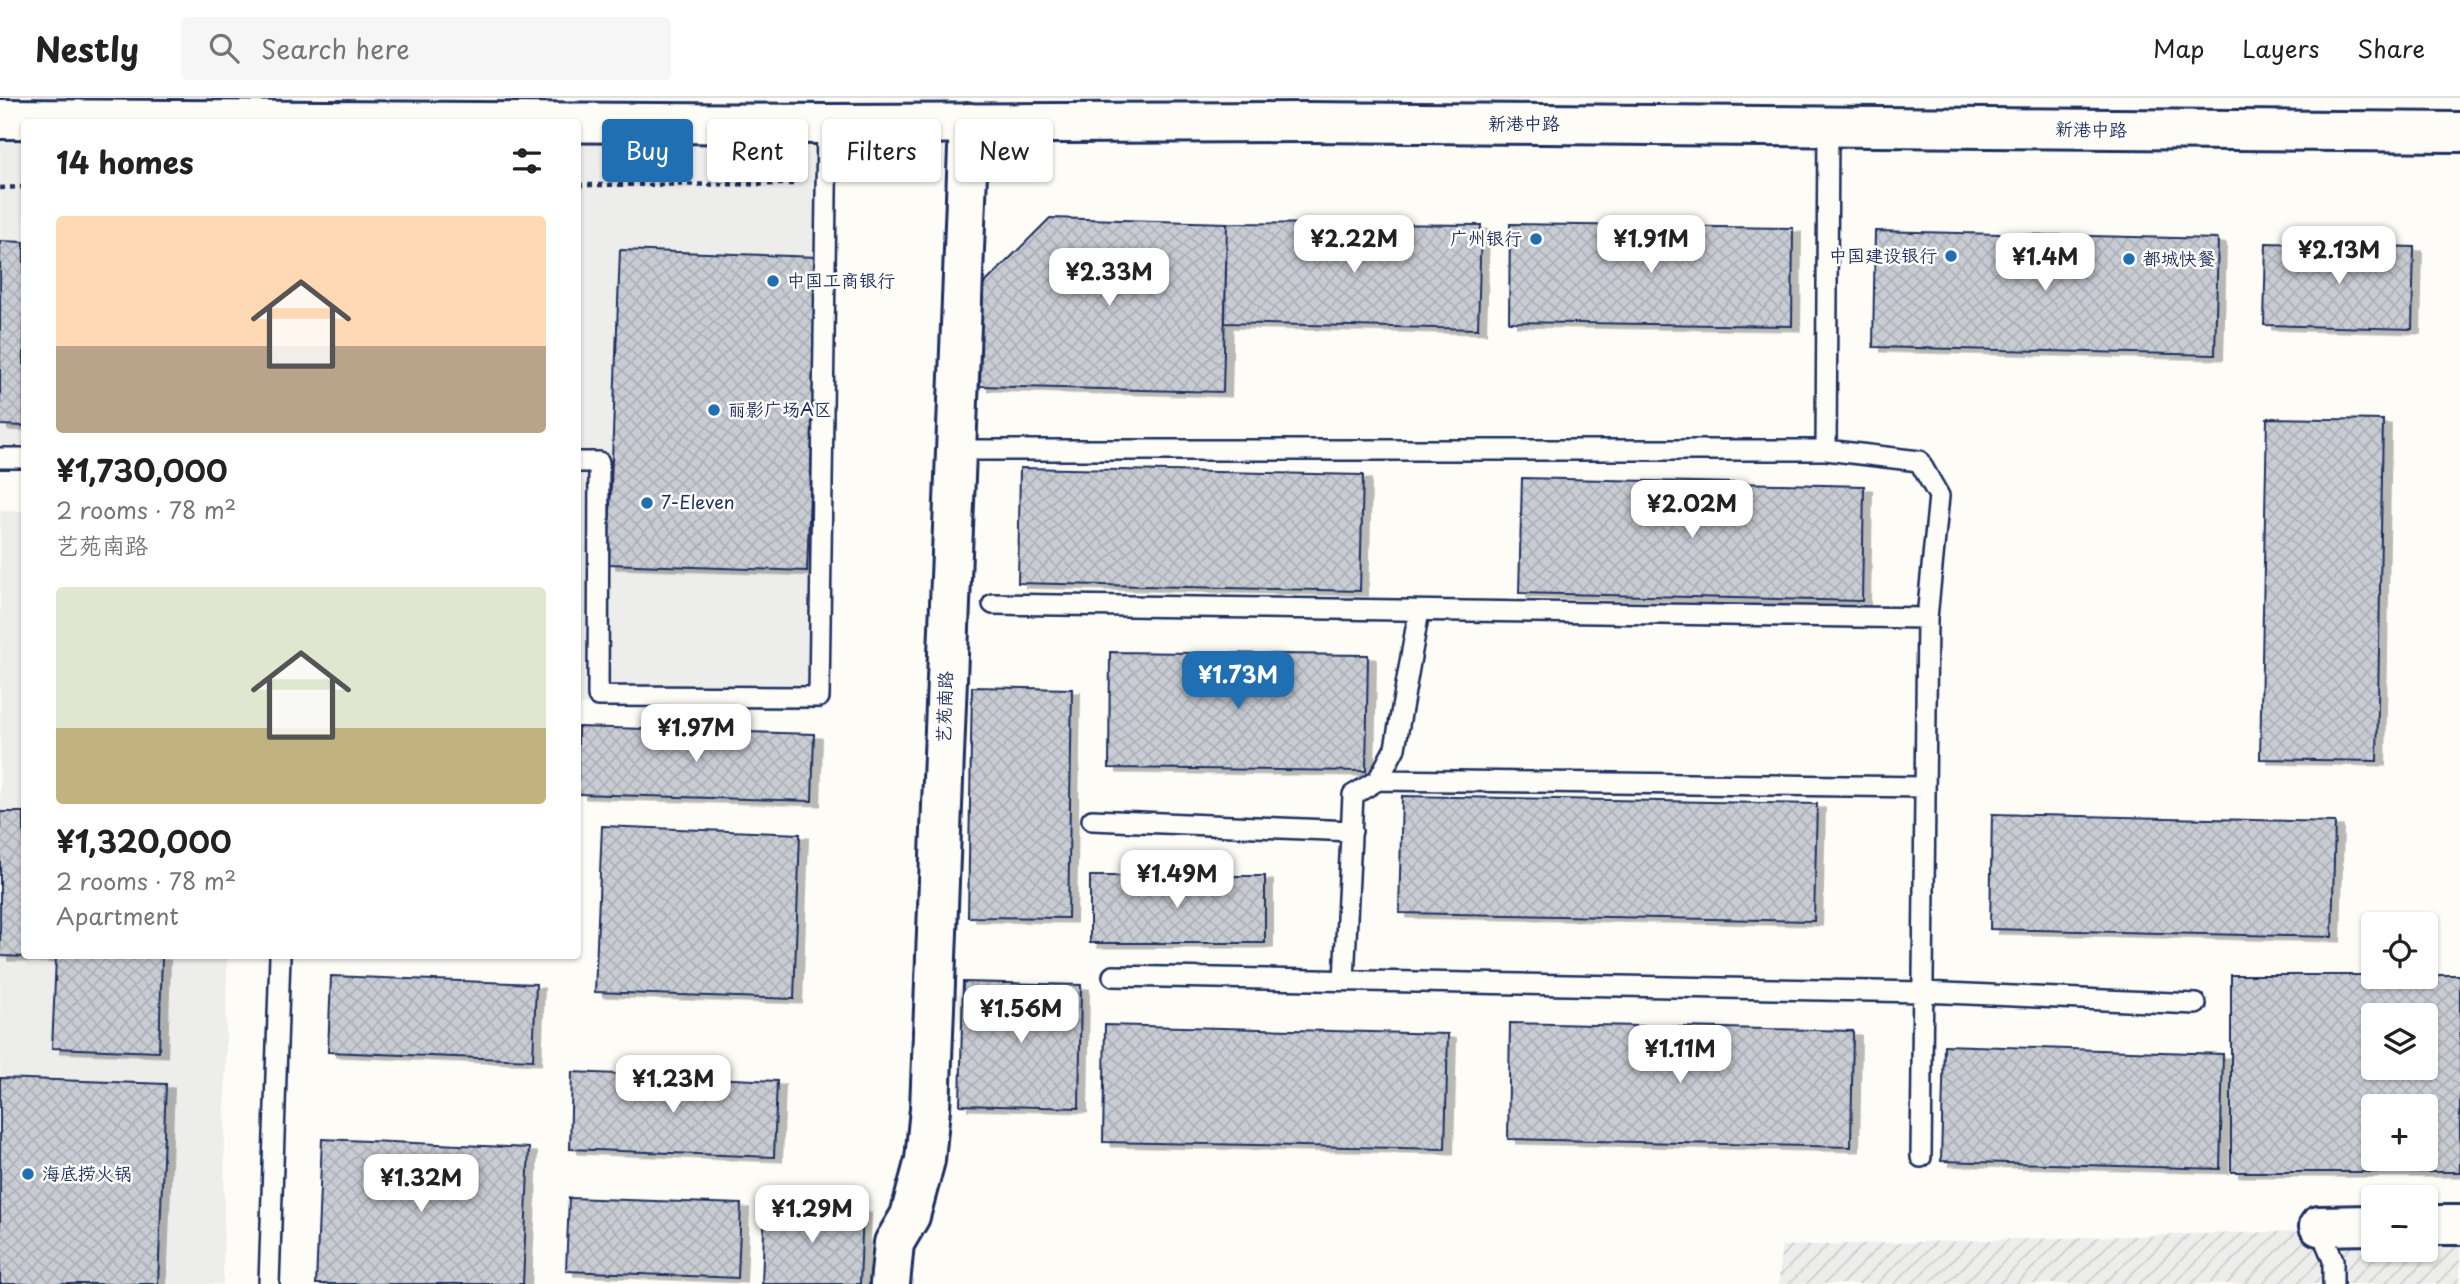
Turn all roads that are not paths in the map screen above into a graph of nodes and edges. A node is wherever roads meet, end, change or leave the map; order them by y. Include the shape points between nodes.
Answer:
1 (0, 119) edge
2 (21, 119) edge
3 (581, 123) edge
4 (1053, 123) edge
5 (822, 124) edge
6 (1828, 127) junction
7 (2460, 132) edge
8 (827, 182) edge
9 (967, 182) edge
10 (955, 450) junction
11 (1826, 450) junction
12 (0, 458) edge
13 (21, 458) edge
14 (581, 462) edge
15 (993, 604) dead end
16 (1419, 611) junction
17 (1927, 618) junction
18 (1378, 780) junction
19 (1925, 787) junction
20 (1092, 820) dead end
21 (1352, 831) junction
22 (280, 959) edge
23 (1113, 976) dead end
24 (1344, 981) junction
25 (1923, 992) junction
26 (2196, 1004) dead end
27 (1922, 1157) dead end
28 (2361, 1225) edge
29 (2438, 1225) edge
30 (2460, 1225) edge
31 (2319, 1226) joint
32 (269, 1284) edge
33 (890, 1284) edge
34 (2333, 1284) edge

1 - 2 main road, 新港中路
3 - 5 main road, 新港中路
4 - 6 main road, 新港中路
6 - 7 main road, 新港中路
6 - 11 lane
8 - 14 lane via 819,697 598,696 599,462
9 - 10 main road, 艺苑南路
10 - 11 lane
10 - 33 main road, 艺苑南路 via 930,1109 922,1171 910,1216 894,1243
11 - 17 lane via 1919,461 1939,496
12 - 13 lane
15 - 16 lane
16 - 17 lane
16 - 18 lane via 1395,748
17 - 19 lane
18 - 19 lane
18 - 21 lane via 1353,795
19 - 25 lane
20 - 21 lane
21 - 24 lane
22 - 32 lane
23 - 24 lane
24 - 25 lane
25 - 26 lane
25 - 27 lane
28 - 31 main road
29 - 30 main road
31 - 34 lane via 2333,1260

